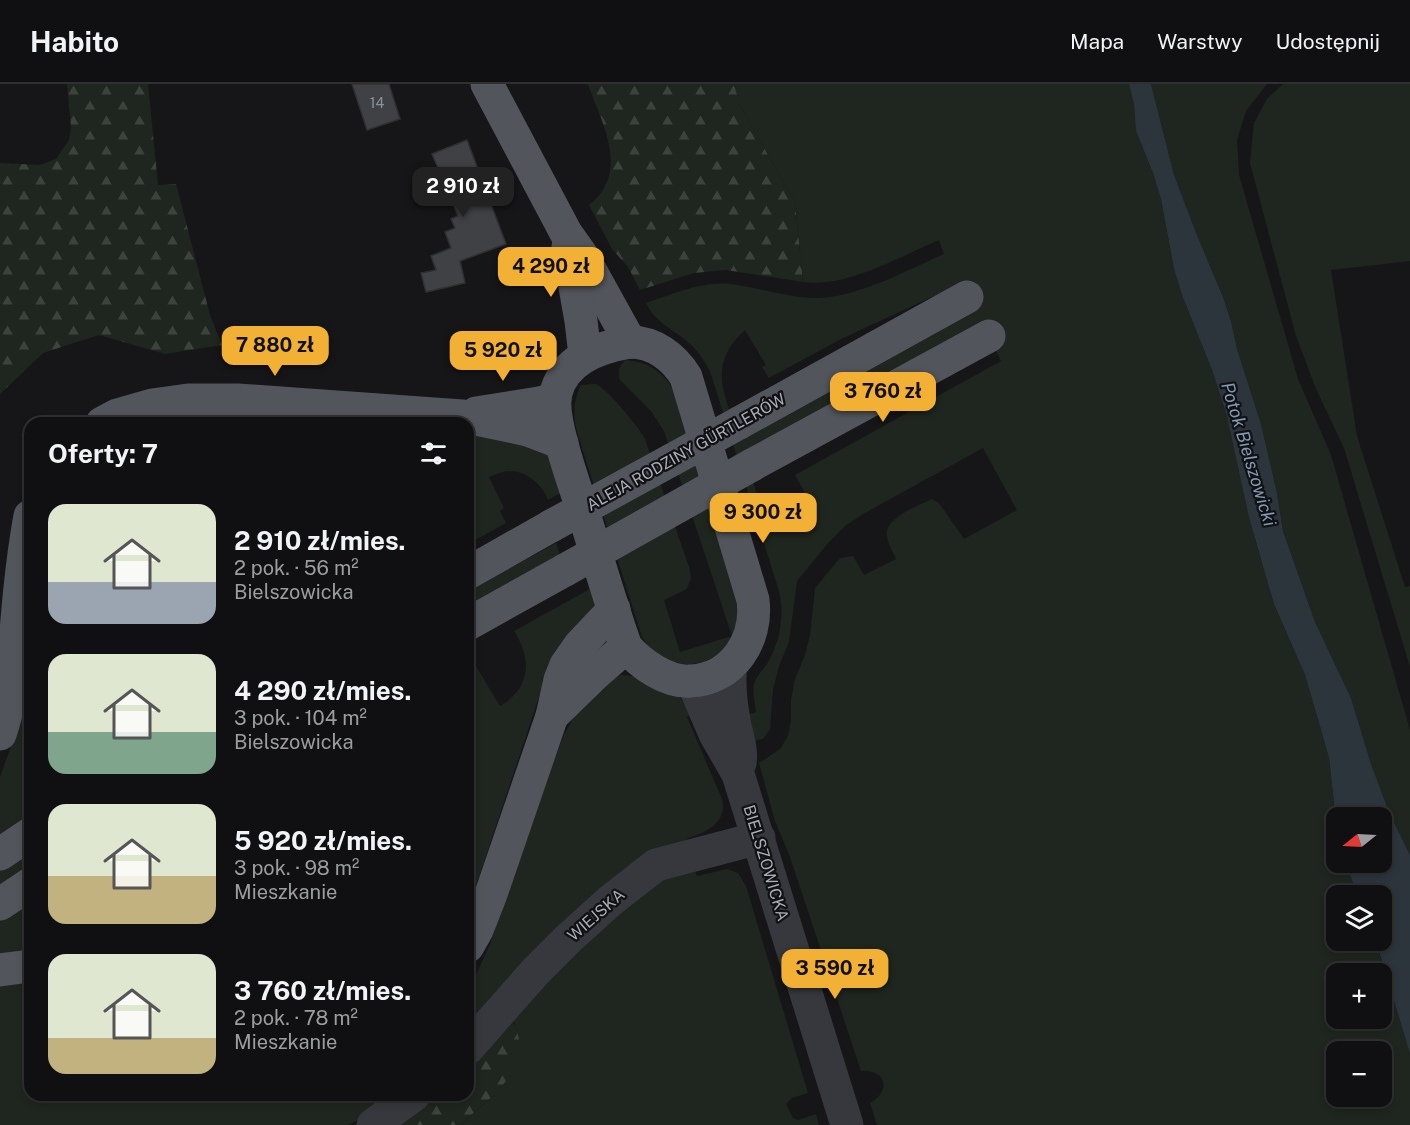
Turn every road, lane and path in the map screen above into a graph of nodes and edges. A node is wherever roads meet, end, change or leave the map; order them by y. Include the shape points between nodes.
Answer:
1 (487, 84) edge
2 (566, 233) junction
3 (967, 297) dead end
4 (989, 336) dead end
5 (630, 342) junction
6 (585, 355) junction
7 (555, 399) junction
8 (462, 416) junction
9 (113, 417) edge
10 (467, 417) edge
11 (474, 419) edge
12 (562, 443) junction
13 (474, 570) edge
14 (24, 584) edge
15 (614, 609) junction
16 (474, 621) edge
17 (626, 647) junction
18 (731, 665) junction
19 (690, 681) junction
20 (552, 716) junction
21 (0, 734) edge
22 (738, 774) junction
23 (24, 838) edge
24 (759, 838) junction
25 (0, 854) edge
26 (24, 888) edge
27 (0, 904) edge
28 (474, 935) edge
29 (24, 967) edge
30 (0, 970) edge
31 (474, 1041) edge
32 (406, 1101) edge
33 (373, 1125) edge
34 (847, 1125) edge

1 - 2 main road
2 - 5 main road
2 - 6 main road
3 - 13 main road, ALEJA RODZINY GÜRTLERÓW, bridge
4 - 16 main road, bridge
5 - 6 main road
5 - 18 main road via 650,346 672,359 691,390 755,611 751,636
6 - 7 main road via 566,374
7 - 8 main road
7 - 12 main road
8 - 9 main road via 188,400 152,405
8 - 10 main road
11 - 12 main road via 528,430
12 - 15 main road
14 - 21 main road via 13,677
15 - 17 main road
15 - 20 main road via 566,665
17 - 19 main road via 658,672
17 - 20 main road
18 - 19 main road via 716,675
18 - 22 street via 730,696 741,759
19 - 22 street
20 - 28 main road
22 - 24 street, BIELSZOWICKA
23 - 25 main road
24 - 31 street, WIEJSKA via 656,865 568,939
24 - 34 street, BIELSZOWICKA
26 - 27 main road
29 - 30 main road
32 - 33 street

